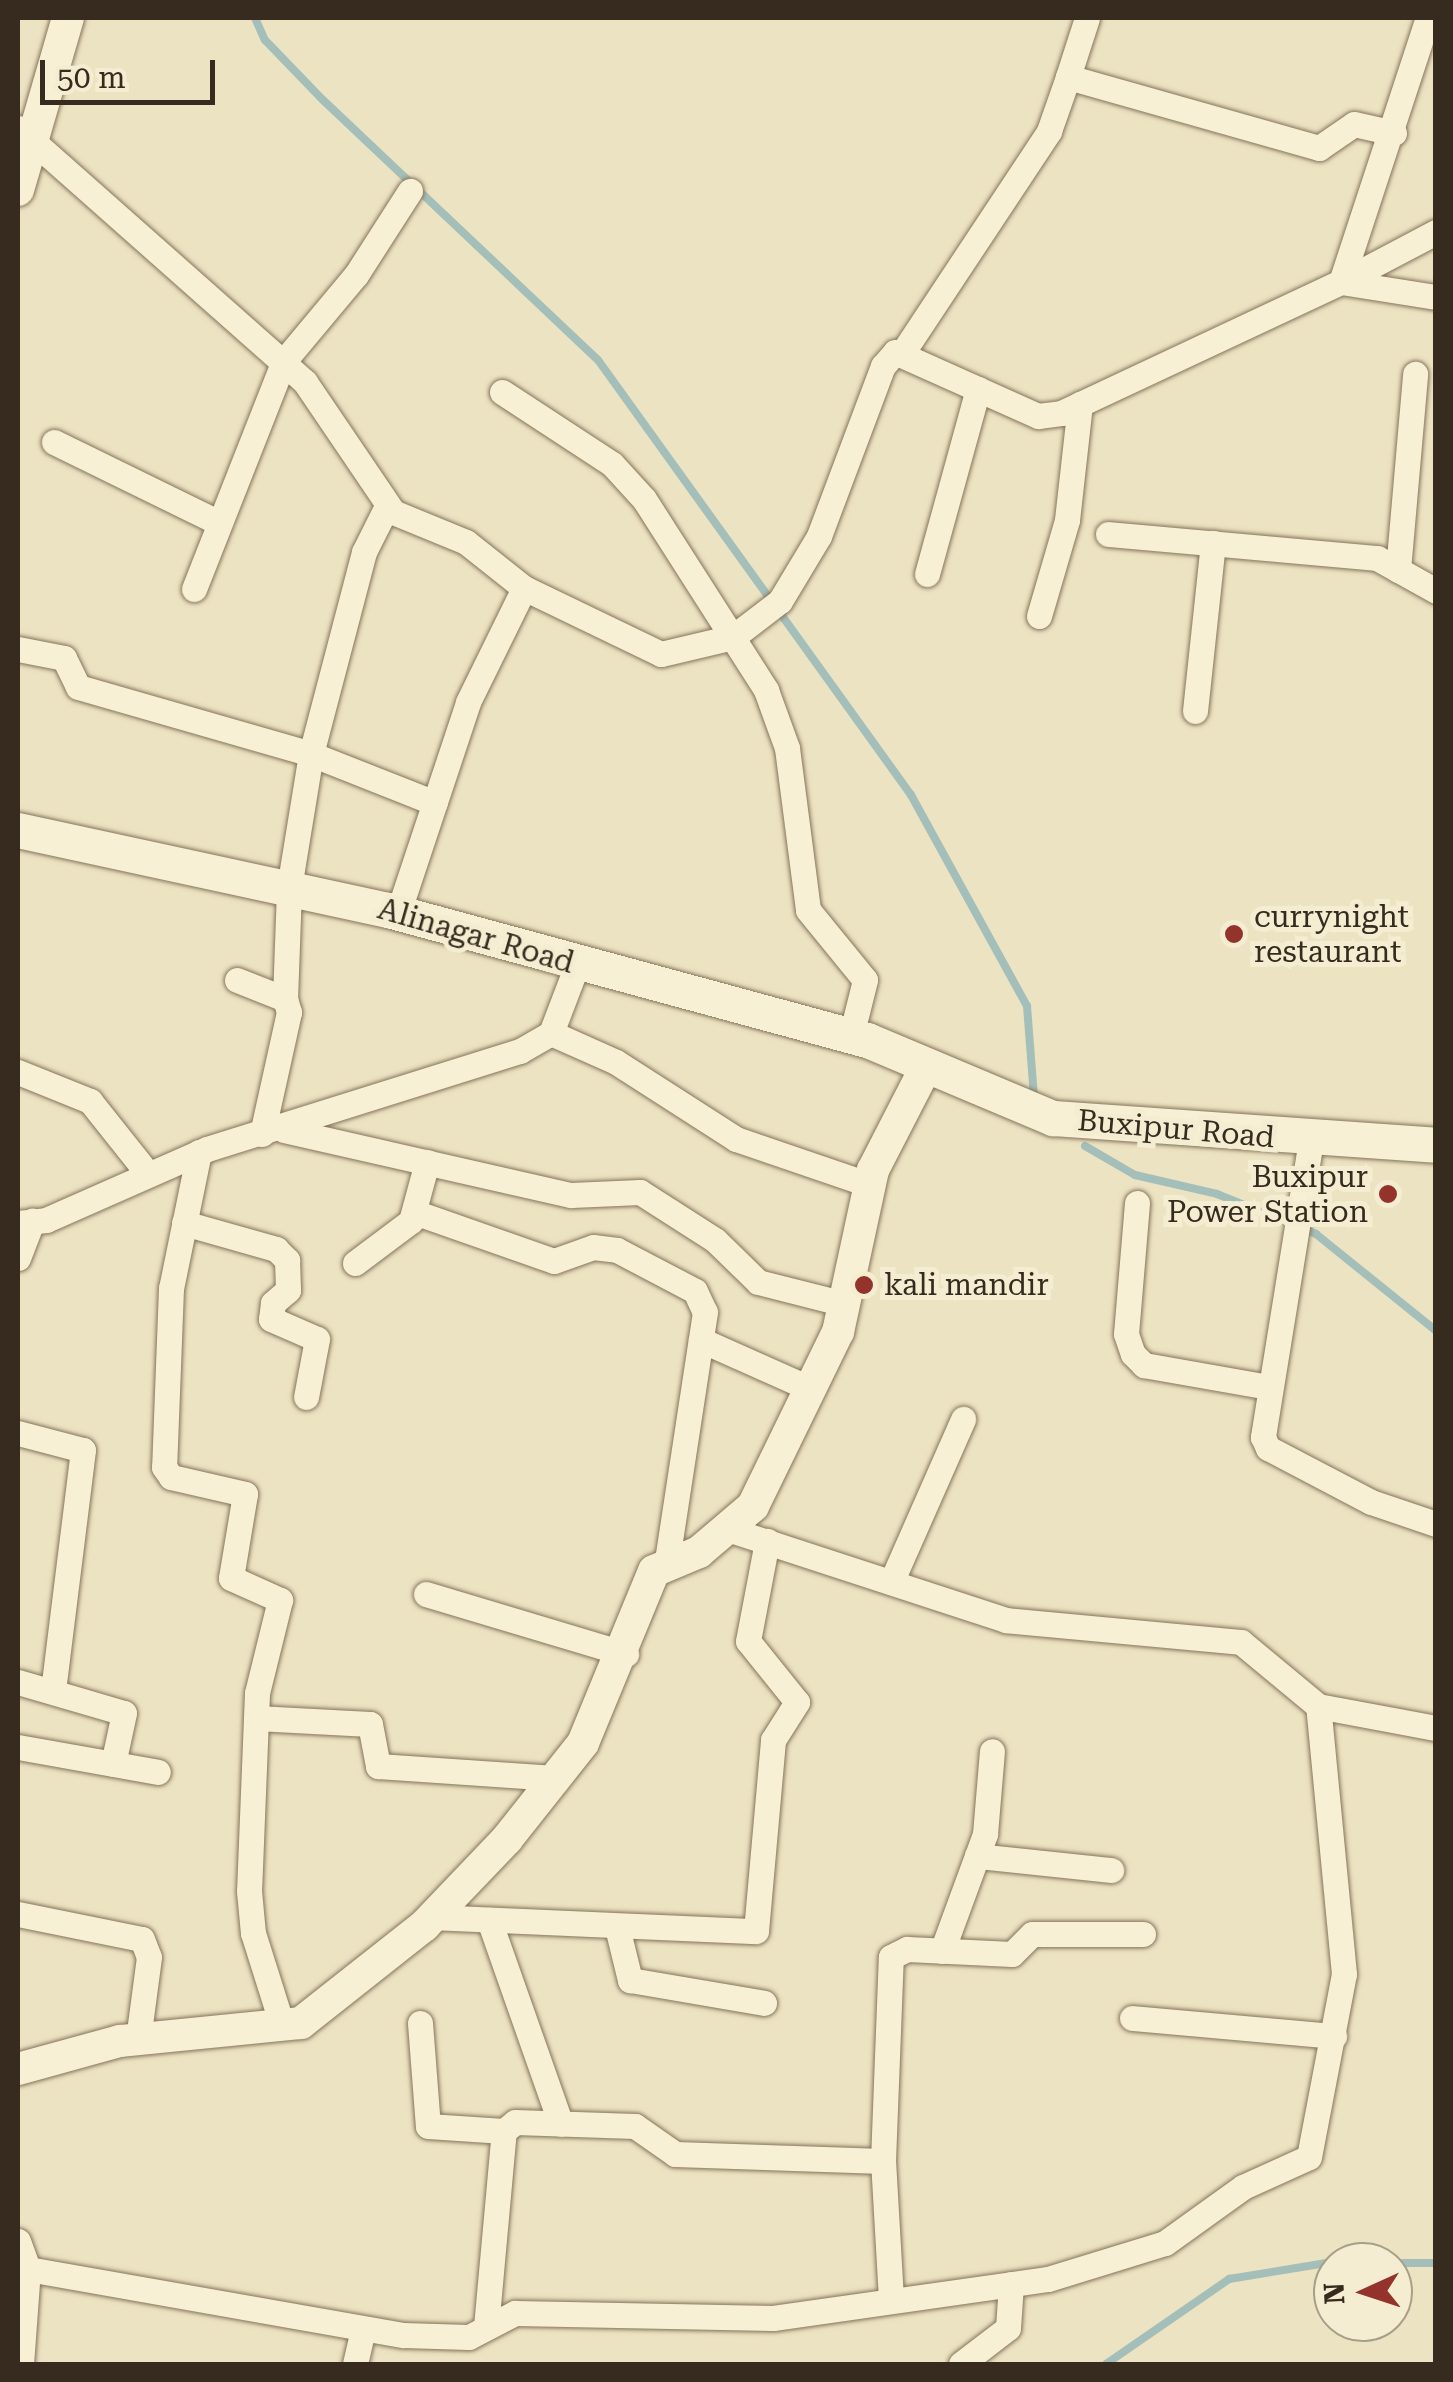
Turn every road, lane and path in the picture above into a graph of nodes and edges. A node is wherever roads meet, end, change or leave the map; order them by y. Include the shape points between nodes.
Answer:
1 (68, 18) edge
2 (1087, 18) edge
3 (1428, 18) edge
4 (1425, 67) edge
5 (1068, 77) junction
6 (25, 131) edge
7 (1394, 132) junction
8 (18, 190) edge
9 (410, 191) dead end
10 (1436, 232) edge
11 (1340, 282) junction
12 (1436, 298) edge
13 (903, 352) junction
14 (284, 361) junction
15 (1414, 374) dead end
16 (978, 389) junction
17 (502, 392) dead end
18 (1080, 404) junction
19 (54, 442) dead end
20 (387, 506) junction
21 (217, 522) junction
22 (1108, 534) dead end
23 (1213, 543) junction
24 (1398, 570) junction
25 (928, 574) dead end
26 (524, 588) junction
27 (194, 589) dead end
28 (1436, 592) edge
29 (1039, 616) dead end
30 (733, 637) junction
31 (18, 649) edge
32 (1195, 711) dead end
33 (311, 754) junction
34 (435, 802) junction
35 (18, 830) edge
36 (289, 888) junction
37 (398, 912) junction
38 (577, 965) junction
39 (237, 980) dead end
40 (285, 998) junction
41 (551, 1033) junction
42 (851, 1036) junction
43 (928, 1065) junction
44 (18, 1072) edge
45 (270, 1131) junction
46 (1311, 1140) junction
47 (1436, 1145) edge
48 (199, 1152) junction
49 (428, 1162) junction
50 (148, 1174) junction
51 (870, 1185) junction
52 (1138, 1203) dead end
53 (417, 1213) junction
54 (25, 1222) edge
55 (184, 1223) junction
56 (18, 1258) edge
57 (354, 1263) dead end
58 (844, 1304) junction
59 (701, 1340) junction
60 (1269, 1387) junction
61 (811, 1389) junction
62 (306, 1397) dead end
63 (963, 1419) dead end
64 (18, 1433) edge
65 (1436, 1524) edge
66 (726, 1529) junction
67 (767, 1541) junction
68 (666, 1567) junction
69 (893, 1578) junction
70 (426, 1594) dead end
71 (626, 1654) junction
72 (18, 1682) edge
73 (53, 1691) junction
74 (1318, 1706) junction
75 (256, 1718) junction
76 (1436, 1728) edge
77 (18, 1748) edge
78 (992, 1752) dead end
79 (114, 1764) junction
80 (158, 1772) dead end
81 (555, 1778) junction
82 (977, 1856) junction
83 (1111, 1870) dead end
84 (18, 1914) edge
85 (432, 1917) junction
86 (490, 1920) junction
87 (617, 1927) junction
88 (1144, 1934) dead end
89 (942, 1951) junction
90 (764, 2003) dead end
91 (1132, 2018) dead end
92 (420, 2023) dead end
93 (282, 2025) junction
94 (1334, 2036) junction
95 (138, 2039) junction
96 (18, 2068) edge
97 (561, 2124) junction
98 (504, 2131) junction
99 (883, 2161) junction
100 (18, 2242) edge
101 (28, 2269) junction
102 (1011, 2284) junction
103 (891, 2299) junction
104 (486, 2327) junction
105 (364, 2329) junction
106 (22, 2364) edge
107 (355, 2364) edge
108 (961, 2364) edge

1 - 6 street
2 - 5 street
3 - 4 street
4 - 7 street
5 - 7 street via 1319,148 1354,124
5 - 13 street via 1049,131
6 - 8 street
6 - 14 street
7 - 11 street
9 - 14 street via 356,275
10 - 11 street
11 - 12 street
11 - 18 street
13 - 16 street
13 - 30 street via 882,366 819,536 773,607
14 - 20 street via 326,406
14 - 21 street
15 - 24 street
16 - 18 street via 1038,416
16 - 25 street
17 - 30 street via 612,464
18 - 29 street via 1067,520
19 - 21 street
20 - 26 street via 413,527 466,542
20 - 33 street via 364,552
21 - 27 street
22 - 23 street
23 - 24 street via 1377,558
23 - 32 street
24 - 28 street
26 - 30 street via 646,652
26 - 34 street via 479,675
30 - 42 street via 780,723 808,910 865,980
31 - 33 street via 64,658 78,687
33 - 34 street
33 - 36 street
34 - 37 street
35 - 36 main road, Alinagar Road
36 - 37 main road, Alinagar Road
36 - 40 street
37 - 38 main road, Alinagar Road
38 - 41 street
38 - 42 main road, Alinagar Road
39 - 40 street
40 - 45 street via 290,1012
41 - 45 street via 520,1051
41 - 51 street via 616,1062 736,1140
42 - 43 main road, Alinagar Road
43 - 46 main road, Buxipur Road via 1053,1118
43 - 51 street
44 - 50 street via 90,1102
45 - 48 street
45 - 49 street
46 - 47 main road, Buxipur Road
46 - 60 street
48 - 50 street
48 - 55 street
49 - 53 street
49 - 58 street via 571,1195 640,1192 715,1240 758,1282
50 - 54 street
51 - 58 street
52 - 60 street via 1126,1334 1132,1354 1144,1366
53 - 57 street
53 - 59 street via 554,1260 593,1247 616,1250 695,1291 706,1312
54 - 56 street
55 - 62 street via 276,1248 287,1260 288,1290 272,1303 271,1318 317,1339
55 - 75 street via 171,1288 164,1467 171,1477 245,1494 231,1578 281,1606
58 - 61 street
59 - 61 street
59 - 68 street
60 - 65 street via 1268,1448 1371,1502
61 - 66 street via 753,1506
63 - 69 street
64 - 73 street via 83,1450
66 - 67 street
66 - 68 street
67 - 69 street
67 - 87 street via 748,1641 796,1702 770,1754 762,1921 746,1934
68 - 71 street via 654,1571
69 - 74 street via 1032,1626 1241,1642
70 - 71 street
71 - 81 street via 582,1743
72 - 73 street
73 - 79 street via 124,1713
74 - 76 street
74 - 94 street via 1344,1950
75 - 81 street via 370,1724 378,1766
75 - 93 street via 250,1910
77 - 79 street
78 - 82 street
79 - 80 street
81 - 85 street
82 - 83 street
82 - 89 street
84 - 95 street via 142,1939 148,1957
85 - 86 street
85 - 93 street via 301,2023
86 - 87 street
86 - 97 street
87 - 90 street via 630,1980
88 - 89 street via 1032,1934 1012,1954
89 - 99 street via 897,1950 888,1968
91 - 94 street
92 - 98 street via 428,2126 434,2132
93 - 95 street
94 - 102 street via 1310,2156 1244,2187 1165,2243
95 - 96 street
97 - 98 street via 515,2122
97 - 99 street via 649,2130 675,2154
98 - 104 street
99 - 103 street
100 - 101 street
101 - 105 street
101 - 106 street
102 - 103 street
102 - 108 street via 1008,2328
103 - 104 street via 739,2320 516,2312
104 - 105 street via 470,2338
105 - 107 street

